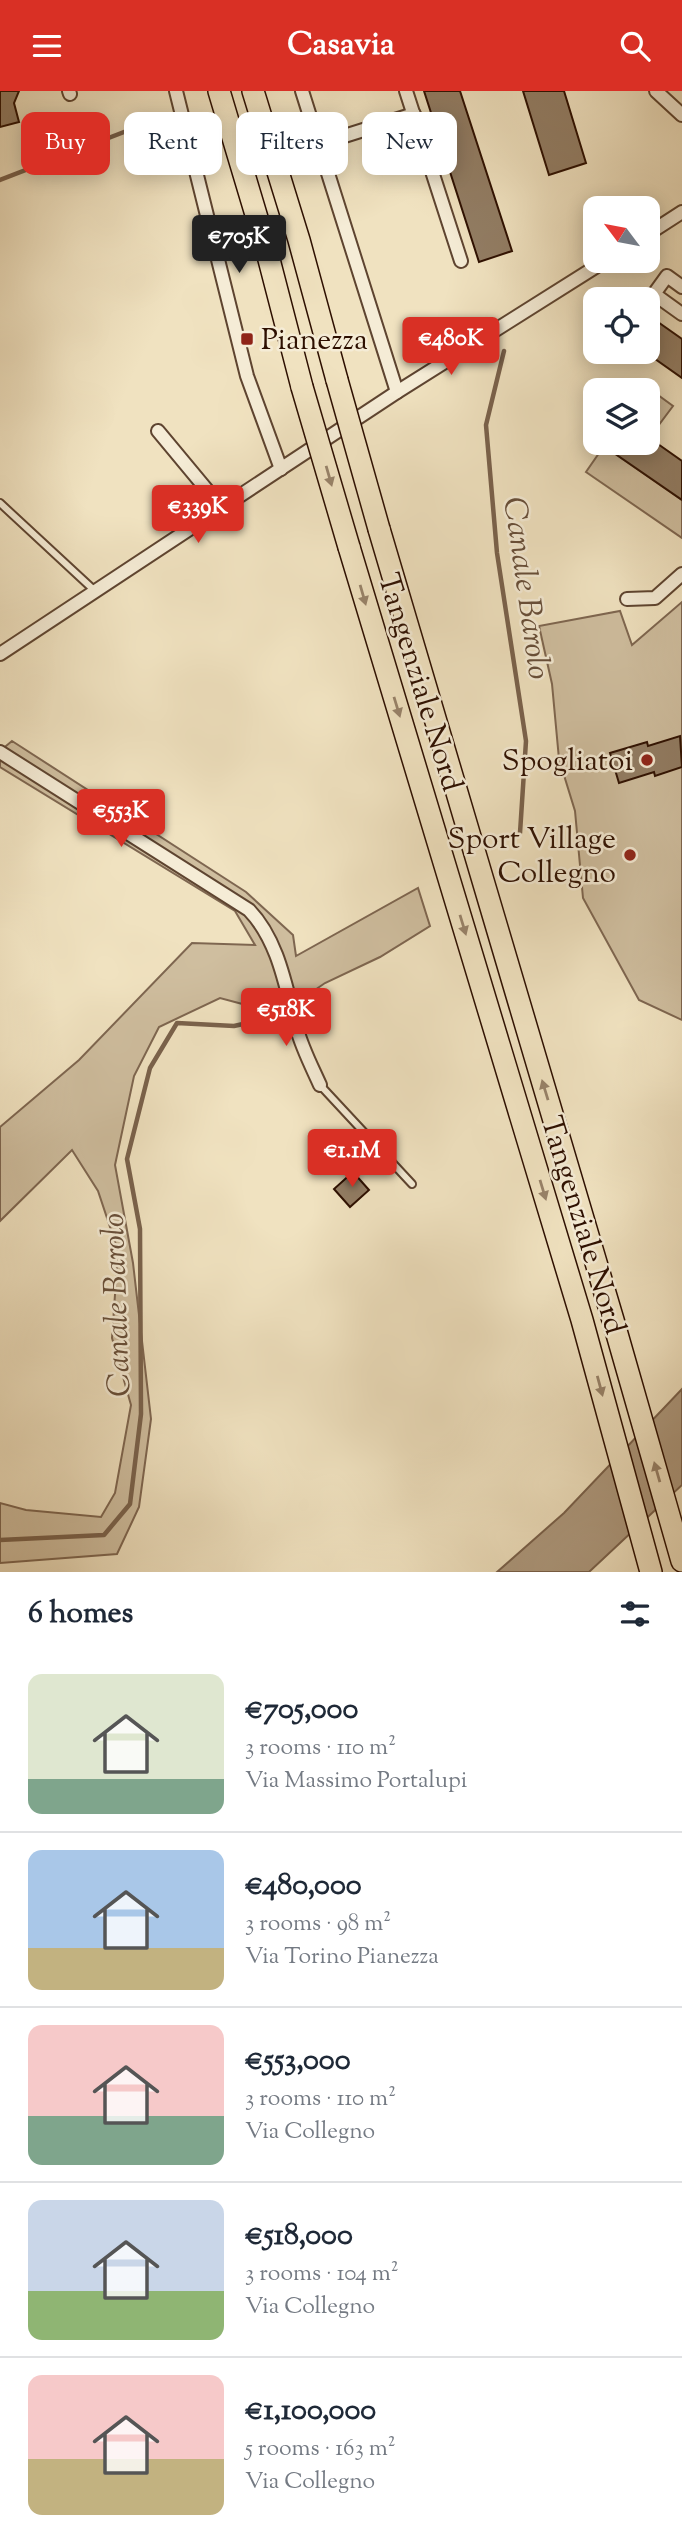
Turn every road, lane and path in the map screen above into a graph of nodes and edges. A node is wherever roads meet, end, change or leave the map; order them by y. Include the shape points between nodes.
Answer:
1 (176, 91) edge
2 (219, 91) edge
3 (253, 91) edge
4 (302, 91) edge
5 (406, 91) edge
6 (656, 91) edge
7 (309, 112) edge
8 (413, 112) edge
9 (682, 115) edge
10 (329, 175) edge
11 (434, 175) edge
12 (682, 212) edge
13 (660, 226) edge
14 (461, 261) dead end
15 (586, 273) edge
16 (682, 287) edge
17 (682, 314) edge
18 (397, 392) junction
19 (158, 431) dead end
20 (281, 469) junction
21 (0, 503) edge
22 (222, 509) junction
23 (682, 574) edge
24 (96, 593) junction
25 (626, 599) dead end
26 (0, 654) edge
27 (0, 752) edge
28 (320, 1085) joint
29 (412, 1184) dead end
30 (682, 1561) edge
31 (651, 1572) edge

1 - 20 street via 247,376
2 -> 31 highway, Tangenziale Nord, bridge via 349,547 582,1320
30 -> 3 highway, Tangenziale Nord, bridge
4 - 7 street
5 - 8 street
6 - 9 street
10 - 18 street
11 - 14 street
12 - 13 street
15 - 18 street
16 - 17 street via 667,277 654,294
18 - 20 street
19 - 22 street
20 - 22 street
21 - 24 lane
22 - 24 street
23 - 25 street via 655,598
24 - 26 street
27 - 28 street via 249,910 269,937 298,1032
28 - 29 lane

